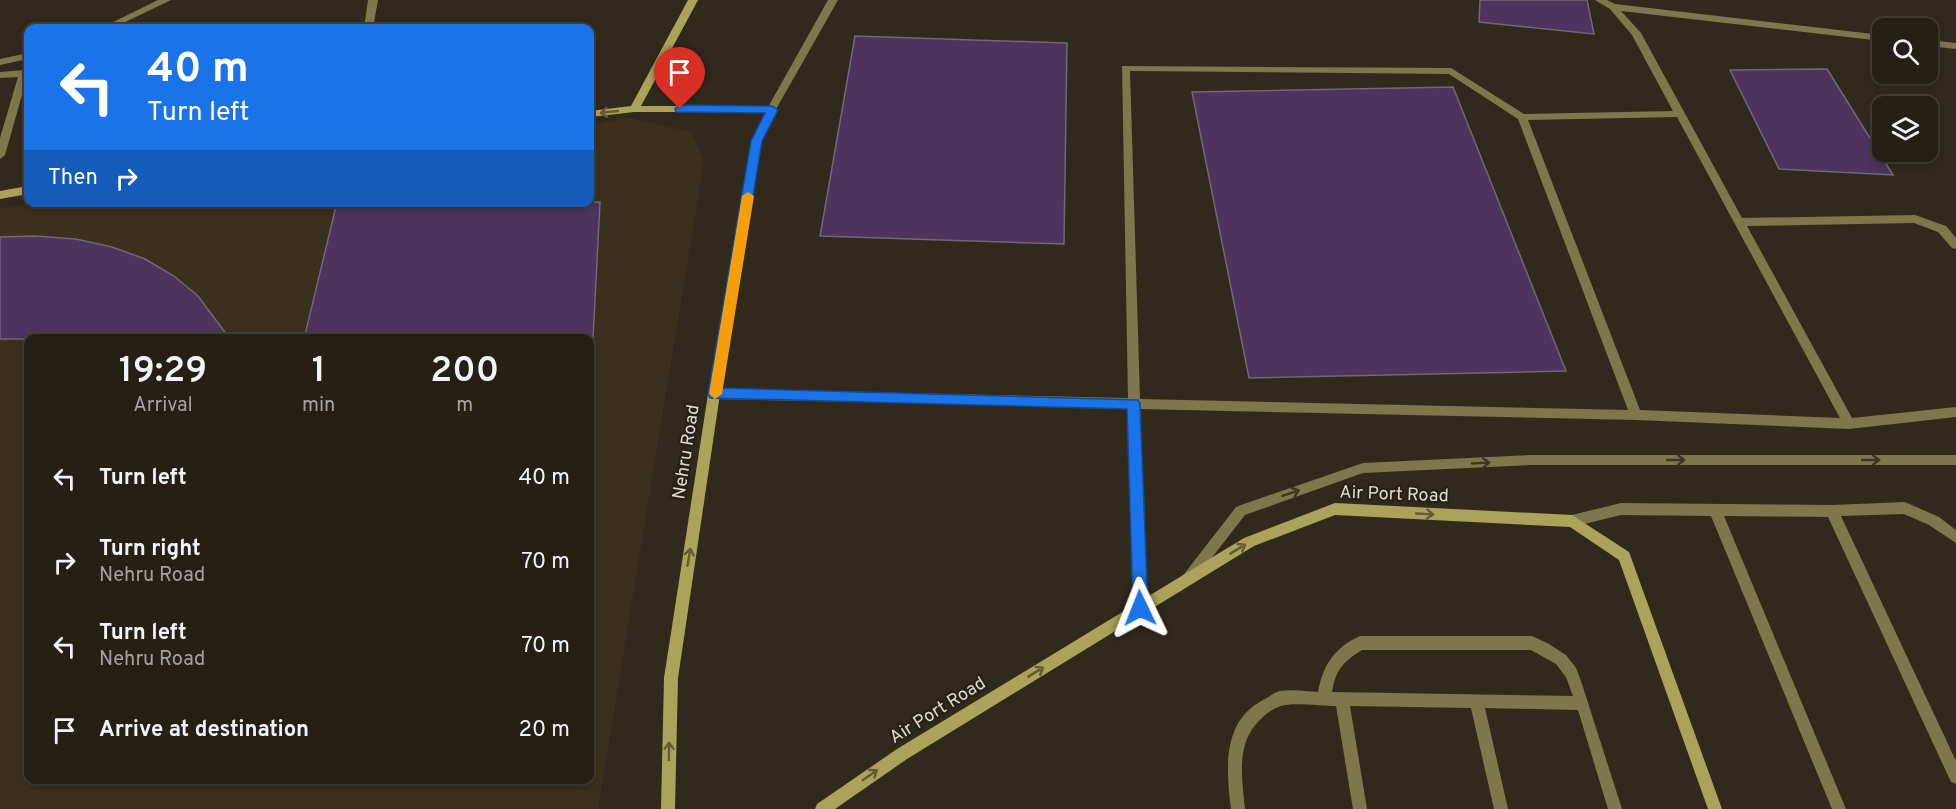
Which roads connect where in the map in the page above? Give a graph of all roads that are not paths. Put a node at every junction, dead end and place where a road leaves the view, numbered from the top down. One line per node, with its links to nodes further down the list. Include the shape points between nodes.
1 (166, 0): 7 (lane)
2 (373, 0): 8 (lane)
3 (693, 0): 15 (street)
4 (833, 0): 16 (lane)
5 (1600, 0): 6 (lane)
6 (1613, 7): 9 (lane); 18 (lane, via 1636,33)
7 (115, 24)
8 (369, 24)
9 (1872, 37)
10 (1938, 44): 11 (lane)
11 (1956, 46)
12 (24, 57): 13 (lane)
13 (0, 62)
14 (0, 75): 20 (lane, via 24,73)
15 (634, 109): 16 (street); 17 (street, one-way to 17)
16 (772, 110): 25 (street, Nehru Road, via 757,141)
17 (594, 114)
18 (1680, 114): 19 (lane); 23 (lane)
19 (1522, 117): 26 (lane, via 1451,71 1125,68); 28 (lane)
20 (0, 155)
21 (24, 191): 22 (street)
22 (0, 195)
23 (1739, 222): 24 (lane, via 1915,219 1942,229); 29 (lane)
24 (1956, 245)
25 (714, 394): 26 (lane); 42 (street, Nehru Road, one-way to 25, via 670,678)
26 (1134, 404): 28 (lane); 36 (lane)
27 (1956, 412): 29 (lane)
28 (1636, 415): 29 (lane)
29 (1848, 424)
30 (1956, 460): 35 (lane, one-way to 30, via 1241,511 1364,468 1531,460)
31 (1715, 510): 32 (lane); 33 (lane, via 1621,509); 49 (lane)
32 (1832, 511): 34 (lane, via 1905,508 1934,521); 41 (lane)
33 (1572, 521): 35 (street, Air Port Road, one-way to 33, via 1249,542 1335,509); 48 (street, via 1624,556)
34 (1956, 537)
35 (1185, 581): 36 (street, Air Port Road)
36 (1140, 608): 43 (street, Air Port Road, one-way to 36, via 902,754)
37 (1324, 700): 38 (lane); 40 (lane, via 1328,669 1341,655 1360,644 1532,643 1568,664); 44 (lane, via 1281,698 1264,705 1246,720 1232,765)
38 (1342, 700): 39 (lane); 45 (lane)
39 (1476, 701): 40 (lane); 46 (lane)
40 (1583, 703): 47 (lane)
41 (1956, 777)
42 (668, 809)
43 (822, 809)
44 (1238, 809)
45 (1360, 809)
46 (1502, 809)
47 (1615, 809)
48 (1715, 809)
49 (1839, 809)

